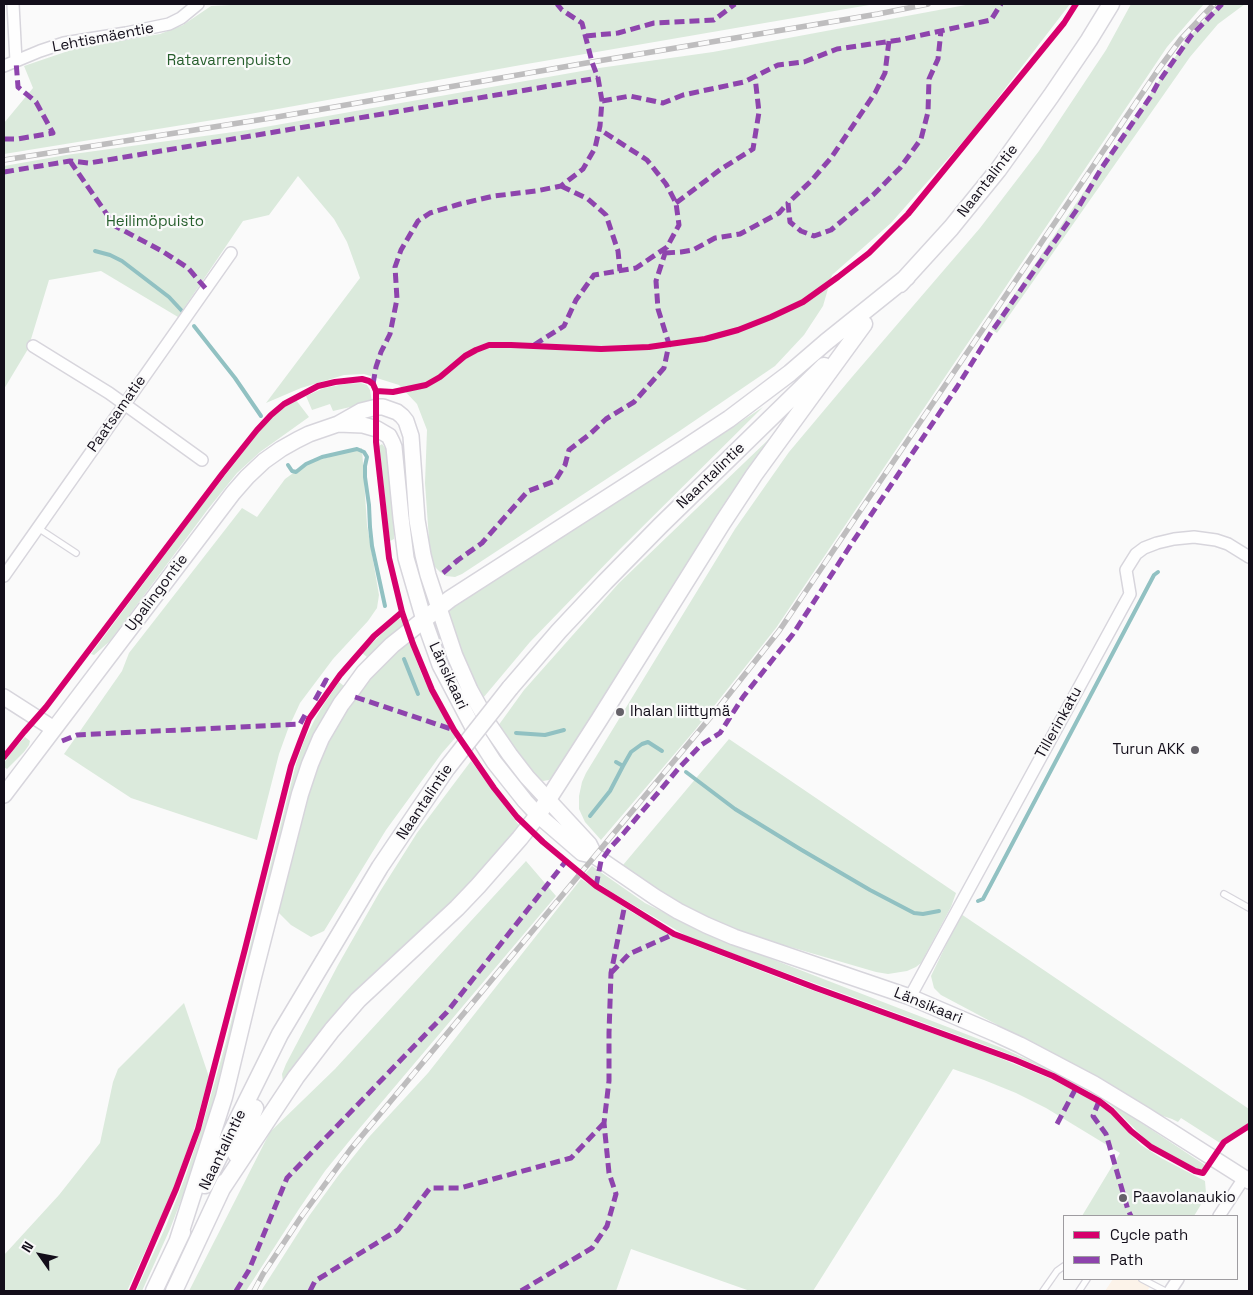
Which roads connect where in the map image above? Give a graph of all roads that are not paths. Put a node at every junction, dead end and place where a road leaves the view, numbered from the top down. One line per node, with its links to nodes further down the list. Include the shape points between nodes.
1 (13, 4): 4 (street)
2 (198, 4): 4 (street, Lehtismäentie, via 169,24 64,43)
3 (1111, 4): 7 (main road, Naantalintie, via 1057,88 1003,163)
4 (16, 61): 5 (street, Lehtismäentie)
5 (4, 66)
6 (231, 253): 10 (street, Paatsamatie)
7 (907, 276): 8 (main road, Naantalintie); 19 (main road, via 790,373 729,418)
8 (864, 324): 24 (main road, via 728,514); 29 (main road, Naantalintie, bridge, via 605,582 510,688 447,768 380,868)
9 (33, 346): 10 (street)
10 (125, 404): 14 (street); 15 (street, Paatsamatie)
11 (338, 424): 12 (street, Upalingontie, via 361,411 383,407 402,416); 13 (street, Upalingontie, via 377,429 388,436); 22 (street, Upalingontie, via 280,449 247,477)
12 (411, 436): 19 (street, Länsikaari, via 417,520 423,555)
13 (394, 447): 20 (street, Länsikaari, via 406,558)
14 (202, 460)
15 (38, 528): 16 (lane); 18 (street, Paatsamatie)
16 (76, 553)
17 (1249, 557): 30 (street, Tillerinkatu, via 1228,544 1194,537 1157,543 1136,554 1126,570 1130,594)
18 (4, 576)
19 (439, 608): 20 (main road); 24 (street, Länsikaari, via 455,656 490,726)
20 (424, 620): 25 (street, Länsikaari, via 440,665 478,737 494,762); 34 (main road, via 364,673 332,718 310,764 224,1097)
21 (4, 697): 22 (street)
22 (54, 729): 23 (street, Upalingontie)
23 (4, 795)
24 (548, 800): 25 (main road); 26 (street, Länsikaari, via 590,844)
25 (538, 815): 26 (street, Länsikaari, via 582,853); 32 (main road, via 457,908 358,1000 332,1030 285,1092)
26 (595, 856): 30 (street, Länsikaari, via 655,898 706,925)
27 (1224, 894): 28 (lane)
28 (1249, 908)
29 (326, 959): 32 (main road, Naantalintie, via 251,1117); 34 (main road, Naantalintie, via 280,1034)
30 (910, 997): 31 (street, Länsikaari, via 1050,1060)
31 (1248, 1176): 33 (street)
32 (221, 1190): 40 (main road, Naantalintie)
33 (1220, 1215)
34 (178, 1240): 39 (main road, Naantalintie)
35 (1063, 1267): 41 (lane, via 1056,1271)
36 (1086, 1280): 42 (lane)
37 (1144, 1280): 43 (lane)
38 (1177, 1280): 44 (street)
39 (154, 1291)
40 (174, 1291)
41 (1043, 1291)
42 (1079, 1291)
43 (1164, 1291)
44 (1170, 1291)

